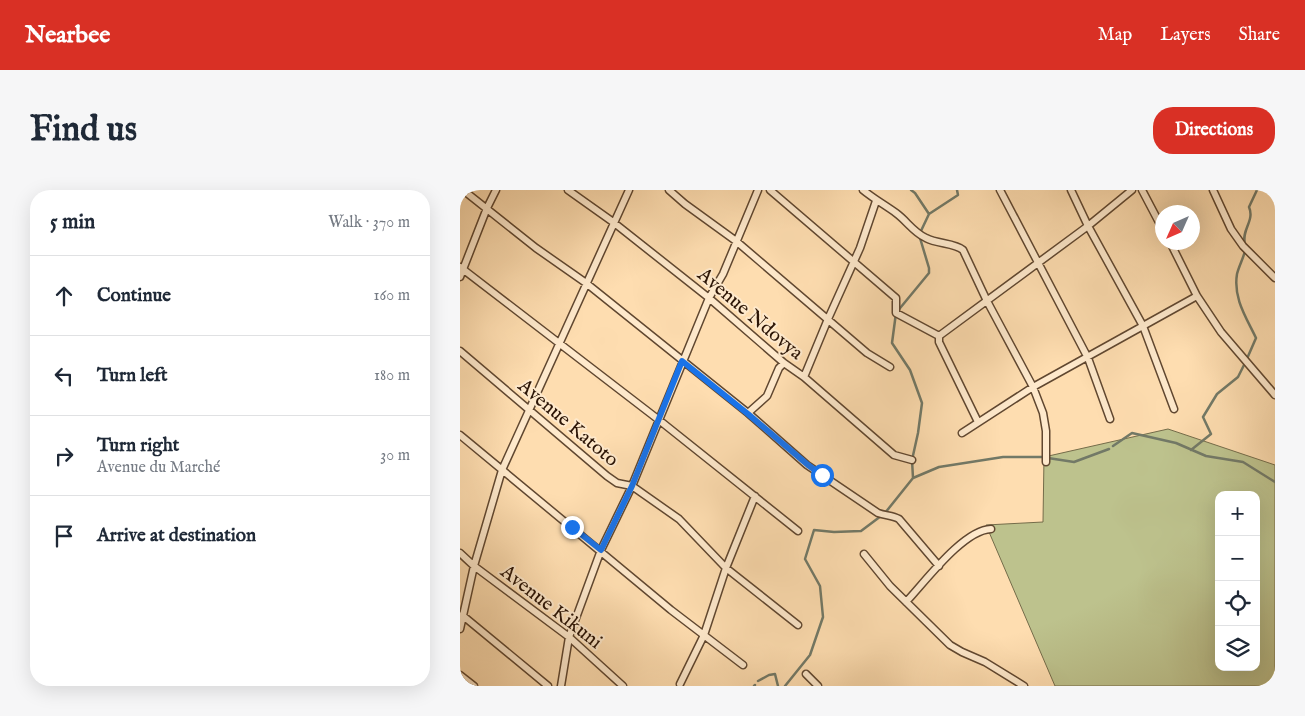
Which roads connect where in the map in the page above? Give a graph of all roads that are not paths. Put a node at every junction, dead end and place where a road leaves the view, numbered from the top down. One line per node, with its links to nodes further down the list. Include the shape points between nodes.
1 (463, 190): 15 (street)
2 (496, 190): 15 (street)
3 (568, 190): 17 (street, Avenue Ndovya)
4 (629, 190): 17 (street)
5 (669, 190): 19 (street)
6 (758, 190): 19 (street)
7 (770, 190): 21 (street)
8 (863, 190): 14 (street)
9 (1000, 190): 22 (street)
10 (1071, 190): 18 (street)
11 (1132, 190): 18 (street)
12 (1142, 190): 16 (street)
13 (1213, 190): 25 (street, via 1231,229)
14 (876, 201): 21 (street); 29 (street, via 896,213 916,233 963,250)
15 (487, 208): 23 (street); 26 (street)
16 (1155, 215)
17 (614, 222): 26 (street); 28 (street, Avenue Ndovya)
18 (1088, 226): 22 (street); 31 (street)
19 (736, 241): 28 (street, via 724,274); 30 (street)
20 (1174, 250): 27 (street)
21 (854, 262): 30 (street); 32 (street, via 896,298 896,313)
22 (1038, 262): 29 (street); 35 (street)
23 (462, 269): 24 (street); 33 (street)
24 (460, 277)
25 (1275, 278)
26 (586, 283): 33 (street); 36 (street)
27 (1197, 296): 31 (street); 41 (street, via 1222,332)
28 (709, 298): 36 (street); 37 (street, Avenue Ndovya)
29 (987, 301): 32 (street); 40 (street)
30 (828, 319): 38 (street, via 867,353); 39 (street)
31 (1143, 326): 35 (street); 42 (street)
32 (939, 336): 47 (street)
33 (559, 342): 43 (street); 46 (street)
34 (460, 351): 43 (street, Avenue Katoto)
35 (1088, 358): 40 (street); 45 (street)
36 (682, 361): 44 (street); 46 (street)
37 (784, 363): 39 (street, Avenue Ndovya); 44 (street, via 767,396)
38 (890, 367)
39 (804, 377): 50 (street, Avenue Ndovya, via 894,455)
40 (1033, 387): 47 (street); 51 (street, via 1043,413)
41 (1275, 395)
42 (1174, 409)
43 (529, 410): 52 (street); 53 (street, Avenue Katoto, via 612,480 623,486)
44 (748, 414): 61 (street, via 808,465 878,512 899,519)
45 (1110, 419)
46 (660, 420): 53 (street); 54 (street)
47 (978, 422): 48 (street)
48 (962, 433)
49 (460, 435): 52 (street)
50 (912, 460)
51 (1046, 462)
52 (502, 470): 57 (street); 60 (street)
53 (632, 486): 57 (street); 62 (street, Avenue Katoto, via 678,519)
54 (755, 496): 56 (street); 62 (street)
55 (991, 529): 61 (street, via 972,536)
56 (798, 531)
57 (601, 550): 67 (street); 68 (street)
58 (460, 553): 60 (street, Avenue Kikuni)
59 (864, 554): 63 (street)
60 (474, 566): 64 (street); 68 (street, Avenue Kikuni)
61 (939, 566): 63 (street)
62 (726, 568): 65 (street, Avenue Katoto); 67 (street)
63 (906, 602): 78 (street, via 950,645)
64 (462, 615): 66 (street); 74 (street)
65 (798, 625)
66 (460, 629)
67 (704, 635): 69 (street); 72 (street)
68 (570, 637): 75 (street); 76 (street, Avenue Kikuni)
69 (743, 666)
70 (806, 674): 77 (street)
71 (460, 675): 73 (street)
72 (680, 684)
73 (474, 686)
74 (548, 686)
75 (560, 686)
76 (623, 686)
77 (818, 686)
78 (1024, 686)

